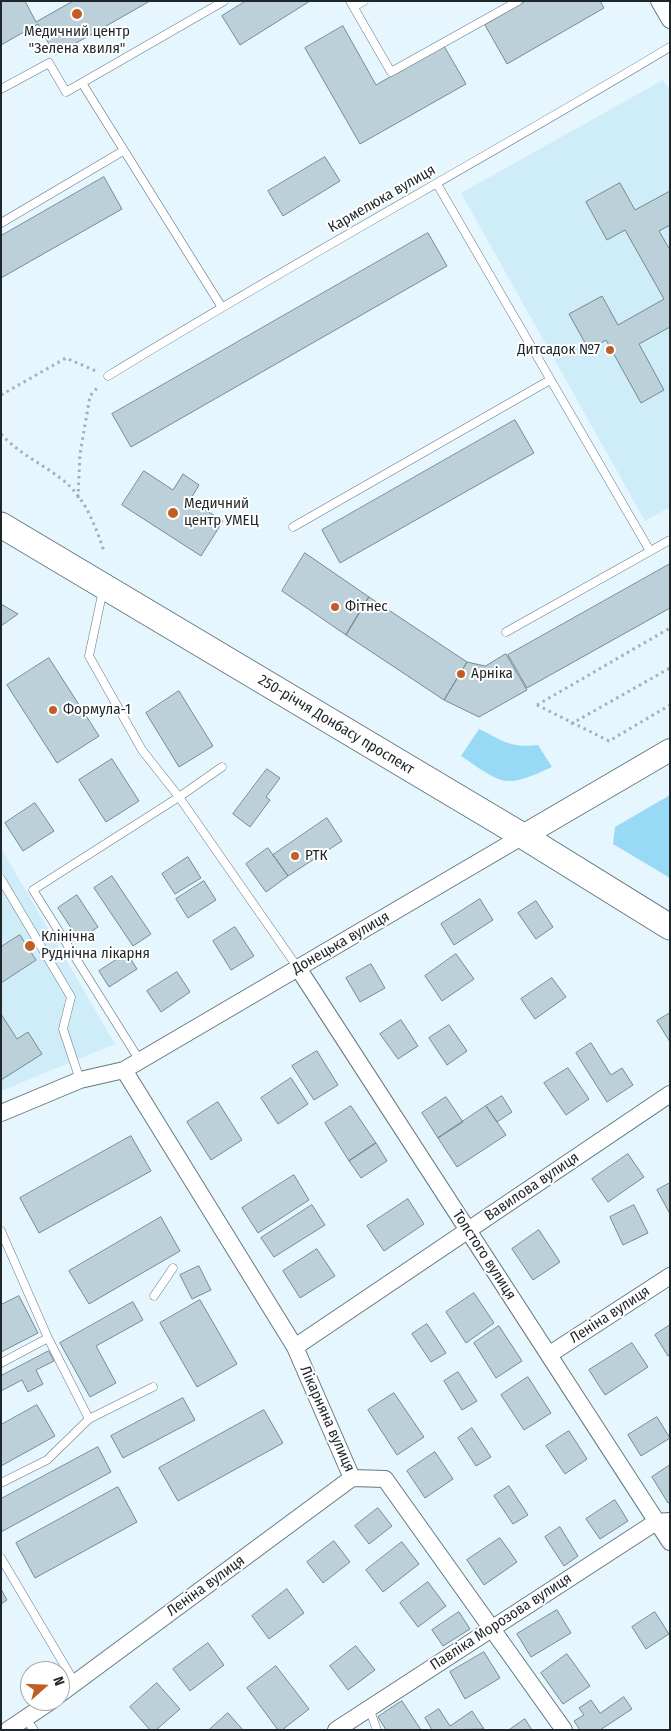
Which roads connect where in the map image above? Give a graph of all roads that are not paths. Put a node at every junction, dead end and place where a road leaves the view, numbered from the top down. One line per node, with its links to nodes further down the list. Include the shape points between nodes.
1 (224, 1): 8 (lane)
2 (364, 1): 5 (lane)
3 (518, 1): 5 (lane, via 391,72)
4 (659, 1): 6 (street)
5 (352, 4)
6 (670, 20)
7 (670, 47): 11 (lane, Кармелюка вулиця)
8 (82, 83): 9 (lane, via 66,92 49,63); 10 (lane)
9 (1, 89)
10 (123, 151): 12 (lane); 13 (lane)
11 (437, 184): 13 (lane, Кармелюка вулиця); 15 (lane)
12 (1, 223)
13 (221, 306): 14 (lane, Кармелюка вулиця)
14 (108, 376)
15 (550, 380): 17 (lane); 19 (lane)
16 (1, 525): 20 (main road, 250-річчя Донбасу проспект)
17 (293, 527)
18 (670, 540): 19 (lane)
19 (650, 551): 21 (lane)
20 (104, 586): 24 (lane, via 89,656 142,750); 25 (main road, 250-річчя Донбасу проспект)
21 (506, 632)
22 (670, 750): 25 (main road, Донецька вулиця)
23 (222, 767): 24 (lane)
24 (179, 797): 28 (lane); 29 (lane, via 32,890)
25 (523, 836): 27 (main road, 250-річчя Донбасу проспект); 28 (street, Донецька вулиця)
26 (1, 879): 31 (lane, via 71,997 63,1029)
27 (670, 927)
28 (298, 968): 29 (street, Донецька вулиця); 34 (street, Толстого вулиця)
29 (140, 1061): 30 (street, Донецька вулиця)
30 (124, 1070): 31 (street, Донецька вулиця); 40 (street, Лікарняна вулиця)
31 (80, 1080): 33 (street, Донецька вулиця)
32 (670, 1094): 34 (street, Вавилова вулиця)
33 (1, 1113)
34 (468, 1230): 40 (street, Вавилова вулиця); 41 (street, Толстого вулиця)
35 (1, 1232): 39 (lane)
36 (173, 1268): 38 (lane)
37 (670, 1276): 41 (street, Леніна вулиця)
38 (154, 1296)
39 (48, 1338): 42 (lane); 44 (lane)
40 (295, 1347): 45 (street, Лікарняна вулиця)
41 (550, 1354): 47 (street, Толстого вулиця)
42 (1, 1363)
43 (153, 1387): 44 (lane)
44 (89, 1419): 46 (lane, via 47,1460)
45 (352, 1478): 50 (street, Лікарняна вулиця, via 385,1479); 51 (street, Леніна вулиця)
46 (1, 1482)
47 (663, 1522): 48 (street, Толстого вулиця); 50 (street, Павліка Морозова вулиця)
48 (670, 1542)
49 (1, 1558): 51 (lane)
50 (491, 1628): 53 (street, Павліка Морозова вулиця); 59 (street, Лікарняна вулиця)
51 (75, 1683): 52 (street, Леніна вулиця)
52 (70, 1687)
53 (369, 1708): 57 (street, Павліка Морозова вулиця); 58 (lane)
54 (42, 1711): 55 (street)
55 (30, 1724): 56 (street)
56 (8, 1730)
57 (336, 1730)
58 (376, 1730)
59 (564, 1730)

